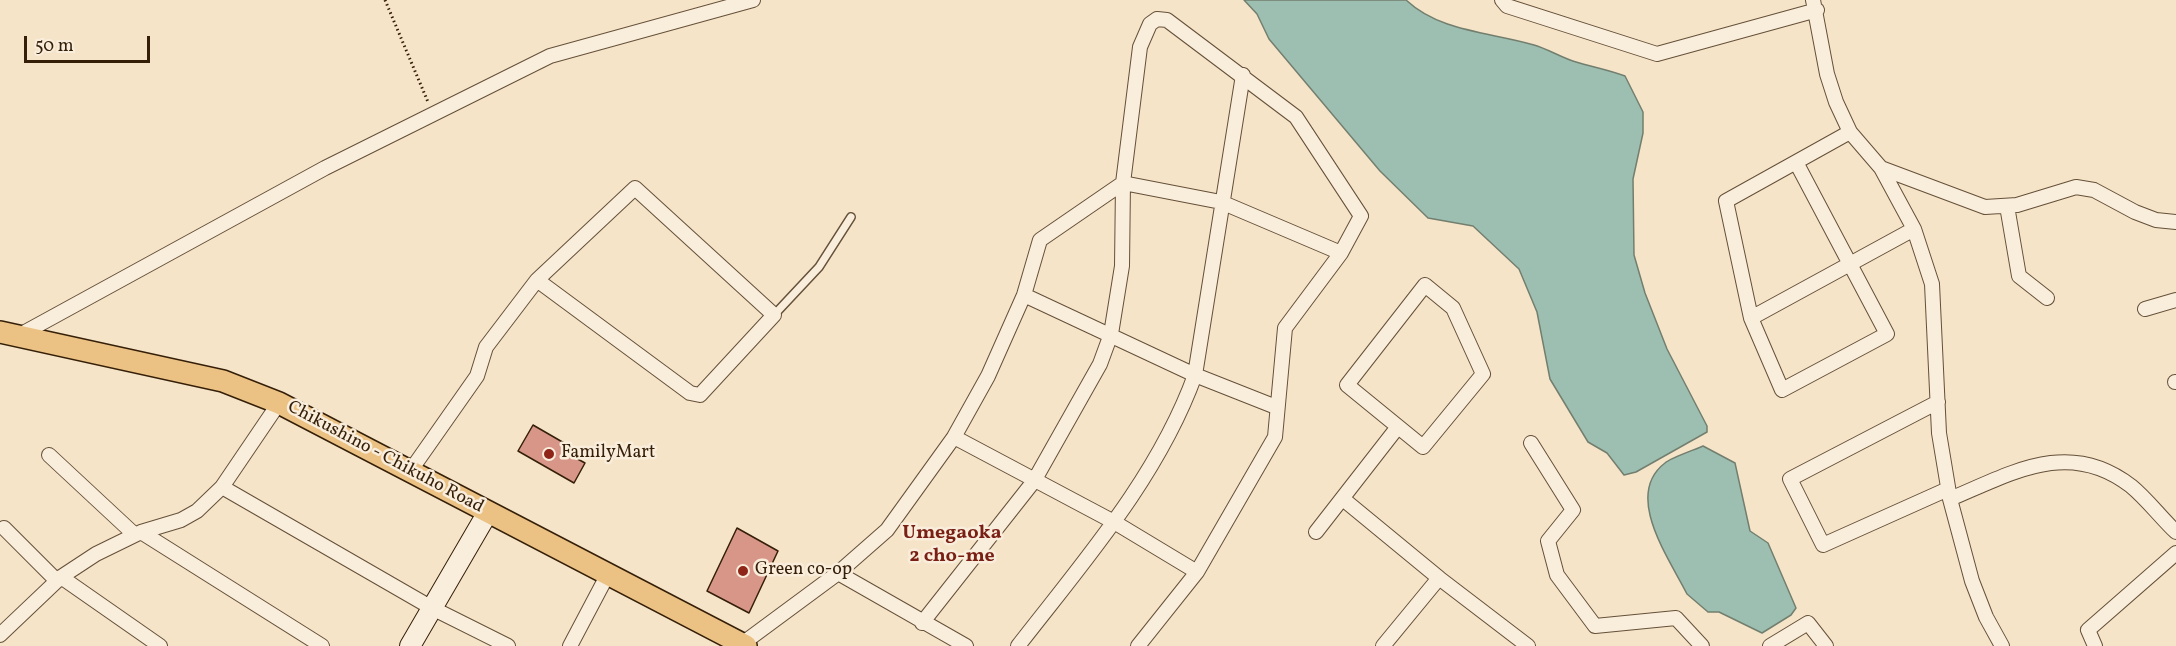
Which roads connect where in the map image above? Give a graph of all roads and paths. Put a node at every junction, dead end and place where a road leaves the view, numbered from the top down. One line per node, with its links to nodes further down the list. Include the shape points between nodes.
1 (386, 0): 6 (path)
2 (753, 0): 6 (street, via 550,56)
3 (1510, 2): 4 (street, via 1657,54)
4 (1815, 5): 7 (street, via 1827,74)
5 (1243, 75): 10 (street, via 1167,20 1157,19 1150,24 1140,47); 11 (street); 16 (street, via 1296,117 1361,216)
6 (434, 115): 25 (street)
7 (1850, 132): 8 (street); 9 (street)
8 (1797, 164): 17 (street); 24 (street, via 1726,201)
9 (1881, 168): 12 (street, via 1984,207); 15 (street)
10 (1123, 183): 11 (street); 19 (street, via 1040,240); 26 (street, via 1122,266)
11 (1221, 202): 16 (street); 27 (street)
12 (2007, 206): 14 (street, via 2076,187 2094,190 2156,220); 20 (street, via 2019,276)
13 (851, 217): 23 (lane, via 819,267)
14 (2176, 222)
15 (1914, 229): 17 (street); 28 (street, via 1932,284)
16 (1341, 253): 30 (street, via 1285,328)
17 (1850, 262): 24 (street); 24 (street, via 1887,333 1782,390)
18 (537, 280): 23 (street, via 690,393 700,395); 23 (street, via 635,188); 35 (street, via 486,347 477,376)
19 (1024, 295): 26 (street); 32 (street, via 988,376)
20 (2047, 298)
21 (2176, 300): 22 (street)
22 (2145, 309)
23 (774, 315)
24 (1751, 318)
25 (9, 334): 29 (main road, Chikushino - Chikuho Road, via 223,381)
26 (1111, 334): 27 (street); 36 (street, via 1100,364)
27 (1195, 375): 30 (street); 41 (street, via 1169,436)
28 (1938, 402): 38 (street); 38 (street, via 1790,479 1822,545)
29 (279, 403): 35 (main road, Chikushino - Chikuho Road); 37 (street)
30 (1276, 407): 47 (street, via 1275,437)
31 (1397, 428): 31 (street, via 1423,447 1483,374 1453,308 1425,285 1347,385); 39 (street)
32 (954, 437): 36 (street); 48 (street, via 887,530)
33 (1531, 443): 66 (street, via 1573,510 1548,541 1557,575 1595,626 1676,618)
34 (49, 455): 45 (street)
35 (411, 470): 40 (main road, Chikushino - Chikuho Road)
36 (1034, 481): 41 (street); 53 (street)
37 (222, 487): 45 (street, via 189,516); 52 (street)
38 (1949, 494): 44 (street, via 2032,465 2070,460 2097,466 2130,486); 69 (street, via 1972,581)
39 (1343, 499): 43 (street); 50 (street)
40 (488, 512): 49 (main road, Chikushino - Chikuho Road); 52 (street)
41 (1114, 522): 47 (street); 63 (street)
42 (4, 528): 51 (street)
43 (1316, 532)
44 (2176, 532)
45 (138, 533): 51 (street); 58 (street)
46 (2176, 553): 70 (street, via 2088,630)
47 (1197, 572): 64 (street)
48 (838, 573): 53 (street); 56 (street)
49 (608, 574): 56 (main road, Chikushino - Chikuho Road); 61 (street)
50 (1440, 578): 55 (street); 65 (street)
51 (59, 579): 54 (street); 57 (street)
52 (432, 608): 59 (street); 60 (street)
53 (922, 622): 62 (street)
54 (0, 635)
55 (1522, 644)
56 (744, 645)
57 (160, 646)
58 (322, 646)
59 (410, 646)
60 (508, 646)
61 (570, 646)
62 (966, 646)
63 (1018, 646)
64 (1138, 646)
65 (1383, 646)
66 (1702, 646)
67 (1770, 646): 68 (street, via 1808,623)
68 (1826, 646)
69 (2002, 646)
70 (2095, 646)

